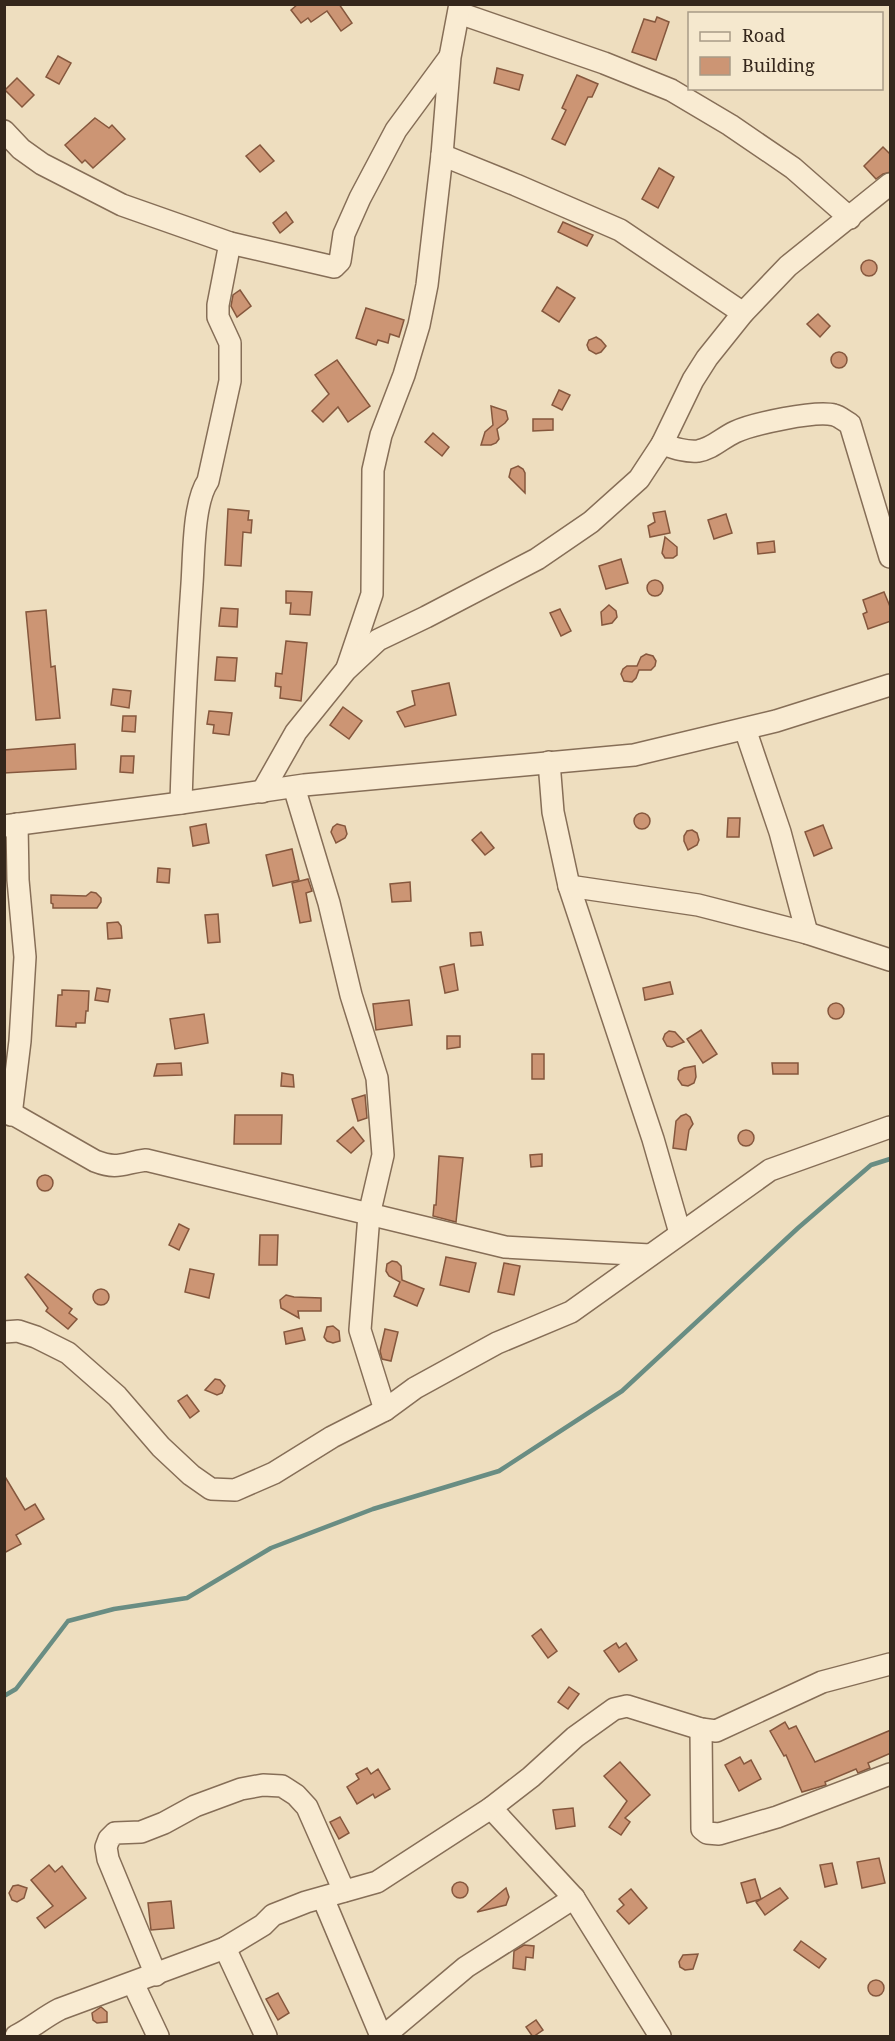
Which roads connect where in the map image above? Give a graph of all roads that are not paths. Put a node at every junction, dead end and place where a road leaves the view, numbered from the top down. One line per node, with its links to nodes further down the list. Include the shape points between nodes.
1 (460, 9): 2 (street); 6 (street, via 671,90 793,168)
2 (450, 57): 4 (street); 7 (street, via 396,130 344,234 337,266)
3 (4, 131): 7 (street, via 21,149 122,205)
4 (442, 155): 8 (street, via 620,230); 11 (street, via 419,325 373,470 372,594)
5 (891, 184): 6 (street)
6 (850, 218): 8 (street, via 788,266)
7 (230, 243): 17 (street, via 218,305 218,317 230,343 230,381 208,481 200,496)
8 (743, 313): 9 (street, via 693,380)
9 (662, 444): 10 (street, via 700,451 757,424 834,415 850,424); 11 (street, via 639,479 591,522 537,559 378,640)
10 (891, 557)
11 (346, 670): 16 (street, via 296,732)
12 (891, 685): 13 (street)
13 (745, 729): 14 (street, via 634,755); 20 (street, via 780,832)
14 (549, 762): 15 (street); 19 (street, via 553,812)
15 (294, 787): 16 (street); 24 (street, via 377,1078 383,1155)
16 (262, 792): 17 (street)
17 (181, 804): 18 (street)
18 (11, 825): 22 (street, via 25,957 20,1041)
19 (569, 886): 20 (street, via 698,905); 25 (street)
20 (807, 933): 21 (street)
21 (891, 960)
22 (8, 1112): 24 (street, via 106,1165 118,1167 146,1160)
23 (891, 1127): 25 (street, via 770,1170)
24 (369, 1215): 26 (street, via 505,1247); 28 (street, via 360,1330)
25 (680, 1233): 26 (street)
26 (650, 1255): 28 (street, via 571,1312 498,1343 415,1388)
27 (4, 1332): 28 (street, via 18,1331 68,1353 117,1396 161,1447 211,1489 234,1490 274,1473)
28 (385, 1410)
29 (891, 1664): 30 (street, via 822,1682 716,1731)
30 (701, 1729): 31 (street, via 702,1829 707,1833 718,1834 777,1817); 32 (street, via 620,1706 575,1737)
31 (891, 1774)
32 (491, 1808): 33 (street, via 377,1882); 35 (street)
33 (344, 1891): 34 (street); 37 (street, via 307,1807 282,1786 241,1789 141,1832 115,1833 106,1847 108,1858)
34 (323, 1898): 36 (street, via 273,1915); 42 (street)
35 (574, 1898): 42 (street, via 466,1966); 43 (street)
36 (225, 1948): 37 (street); 41 (street)
37 (156, 1975): 38 (street)
38 (133, 1983): 39 (street, via 60,2009); 40 (street)
39 (16, 2037)
40 (158, 2037)
41 (266, 2037)
42 (382, 2037)
43 (660, 2037)

